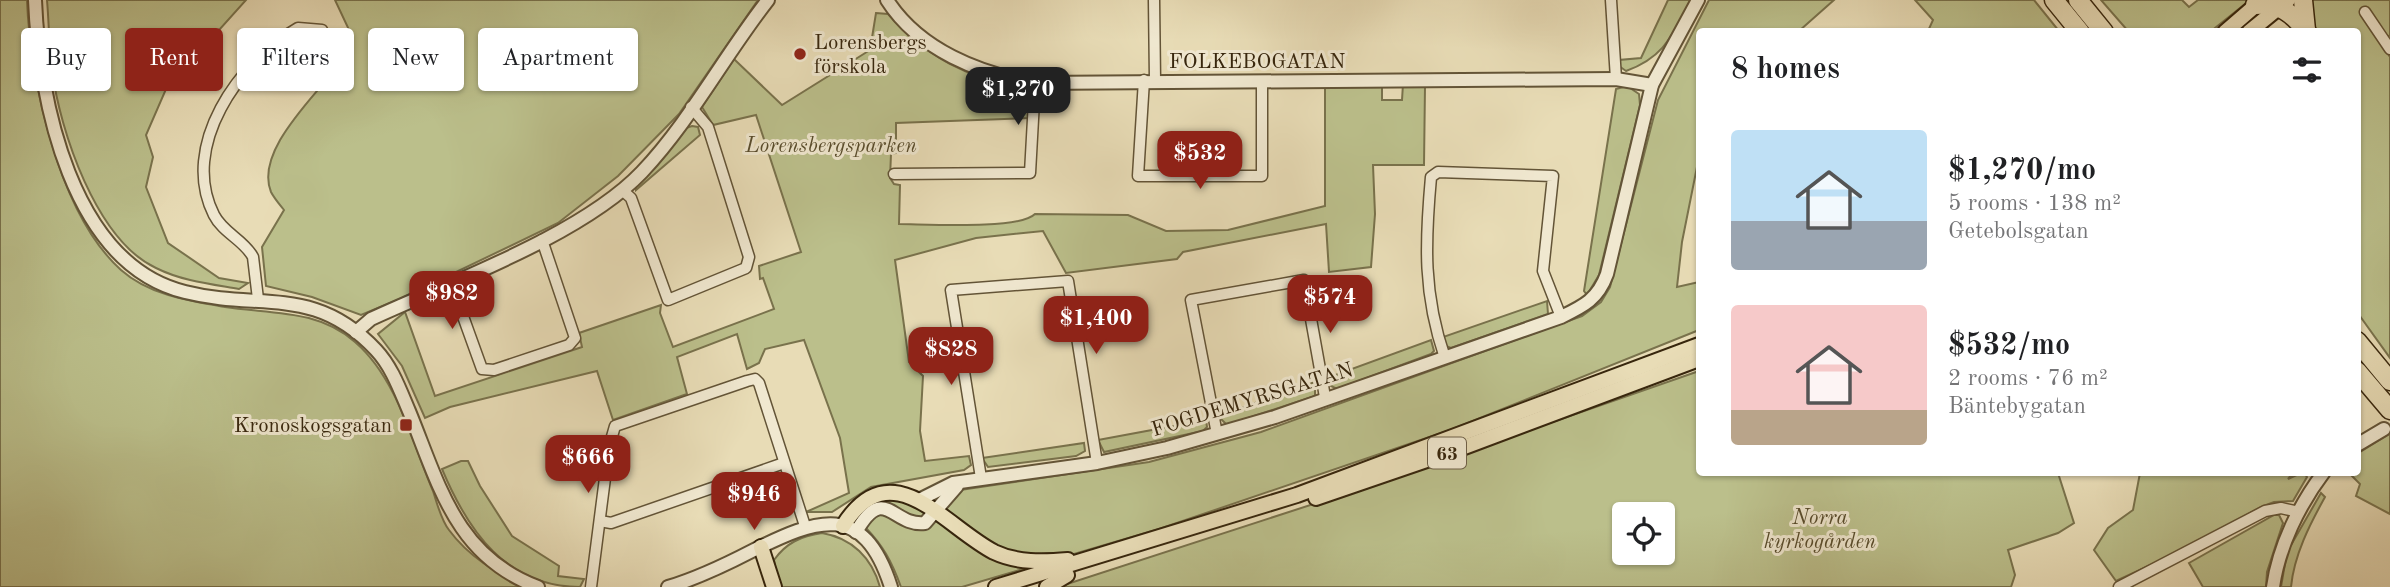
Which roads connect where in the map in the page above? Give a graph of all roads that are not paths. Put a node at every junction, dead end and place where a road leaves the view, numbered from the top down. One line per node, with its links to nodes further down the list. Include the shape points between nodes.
1 (35, 0): 30 (street, via 40,68 60,146 79,195 110,245 144,275 183,292)
2 (768, 0): 25 (street)
3 (887, 0): 22 (street, FOLKEBOGATAN, via 913,30 954,58 976,69)
4 (1154, 0): 20 (street)
5 (1611, 0): 19 (street)
6 (1698, 0): 24 (street, FOGDEMYRSGATAN)
7 (2054, 0): 12 (highway)
8 (2078, 0): 13 (highway)
9 (2303, 0): 17 (highway)
10 (2273, 2): 14 (main road); 15 (main road); 16 (highway, via 2290,13)
11 (2365, 12): 18 (street)
12 (2077, 28)
13 (2101, 28)
14 (2231, 28)
15 (2252, 28)
16 (2299, 28)
17 (2301, 28)
18 (2390, 48)
19 (1616, 79): 21 (street, FOLKEBOGATAN); 24 (street, FOLKEBOGATAN)
20 (1150, 80): 21 (street, FOLKEBOGATAN); 21 (street, via 1138,176 1262,176); 22 (street, FOLKEBOGATAN)
21 (1262, 81)
22 (1035, 83): 26 (street, via 1030,173)
23 (237, 85): 30 (street, via 204,149 202,166 208,201 222,228 253,257)
24 (1653, 85): 31 (street, FOGDEMYRSGATAN, via 1600,294)
25 (691, 107): 27 (street, via 677,131); 27 (street, via 708,127 749,257 746,268 668,300 631,198)
26 (894, 174)
27 (622, 190): 28 (street)
28 (542, 240): 29 (street); 29 (street, via 575,340 494,370 482,369)
29 (451, 282): 32 (street, via 371,319)
30 (258, 299): 32 (street, via 317,309)
31 (1561, 317): 35 (street, FOGDEMYRSGATAN); 35 (street, via 1543,271 1553,176 1433,174 1425,267)
32 (356, 332): 58 (street, via 378,352 396,380 455,520 498,567)
33 (1696, 346): 56 (main road, 63, via 1297,495)
34 (2361, 346): 38 (highway)
35 (1445, 358): 39 (street, FOGDEMYRSGATAN)
36 (1696, 360): 57 (main road, 63, via 1406,467)
37 (2361, 376): 40 (highway)
38 (2390, 381)
39 (1325, 397): 42 (street, FOGDEMYRSGATAN); 42 (street, via 1304,280 1191,300)
40 (2390, 410)
41 (2384, 429): 43 (street)
42 (1217, 433): 45 (street, FOGDEMYRSGATAN)
43 (2361, 442)
44 (784, 463): 52 (street, via 611,523); 52 (street, via 755,379 615,426); 53 (street)
45 (1097, 463): 47 (street, FOGDEMYRSGATAN); 47 (street, via 1068,281 951,290)
46 (2322, 476): 51 (street)
47 (981, 478): 48 (street, FOGDEMYRSGATAN)
48 (967, 480): 49 (street, FOGDEMYRSGATAN); 50 (street, via 948,494)
49 (919, 499): 50 (main road); 54 (main road, via 901,493 876,495 858,505)
50 (936, 511): 54 (street, via 921,523 909,521 893,509 880,508); 56 (main road, via 1005,556 1035,561)
51 (2299, 512): 66 (street, via 2265,511); 67 (street, via 2281,552)
52 (600, 521): 59 (street)
53 (805, 526): 54 (street); 55 (street)
54 (849, 529): 62 (street, via 876,551)
55 (761, 547): 60 (street); 61 (main road)
56 (1098, 557): 63 (main road, 63)
57 (1067, 575): 64 (main road, 63); 65 (main road)
58 (538, 587)
59 (591, 587)
60 (668, 587)
61 (774, 587)
62 (891, 587)
63 (996, 587)
64 (1023, 587)
65 (1046, 587)
66 (2119, 587)
67 (2273, 587)

